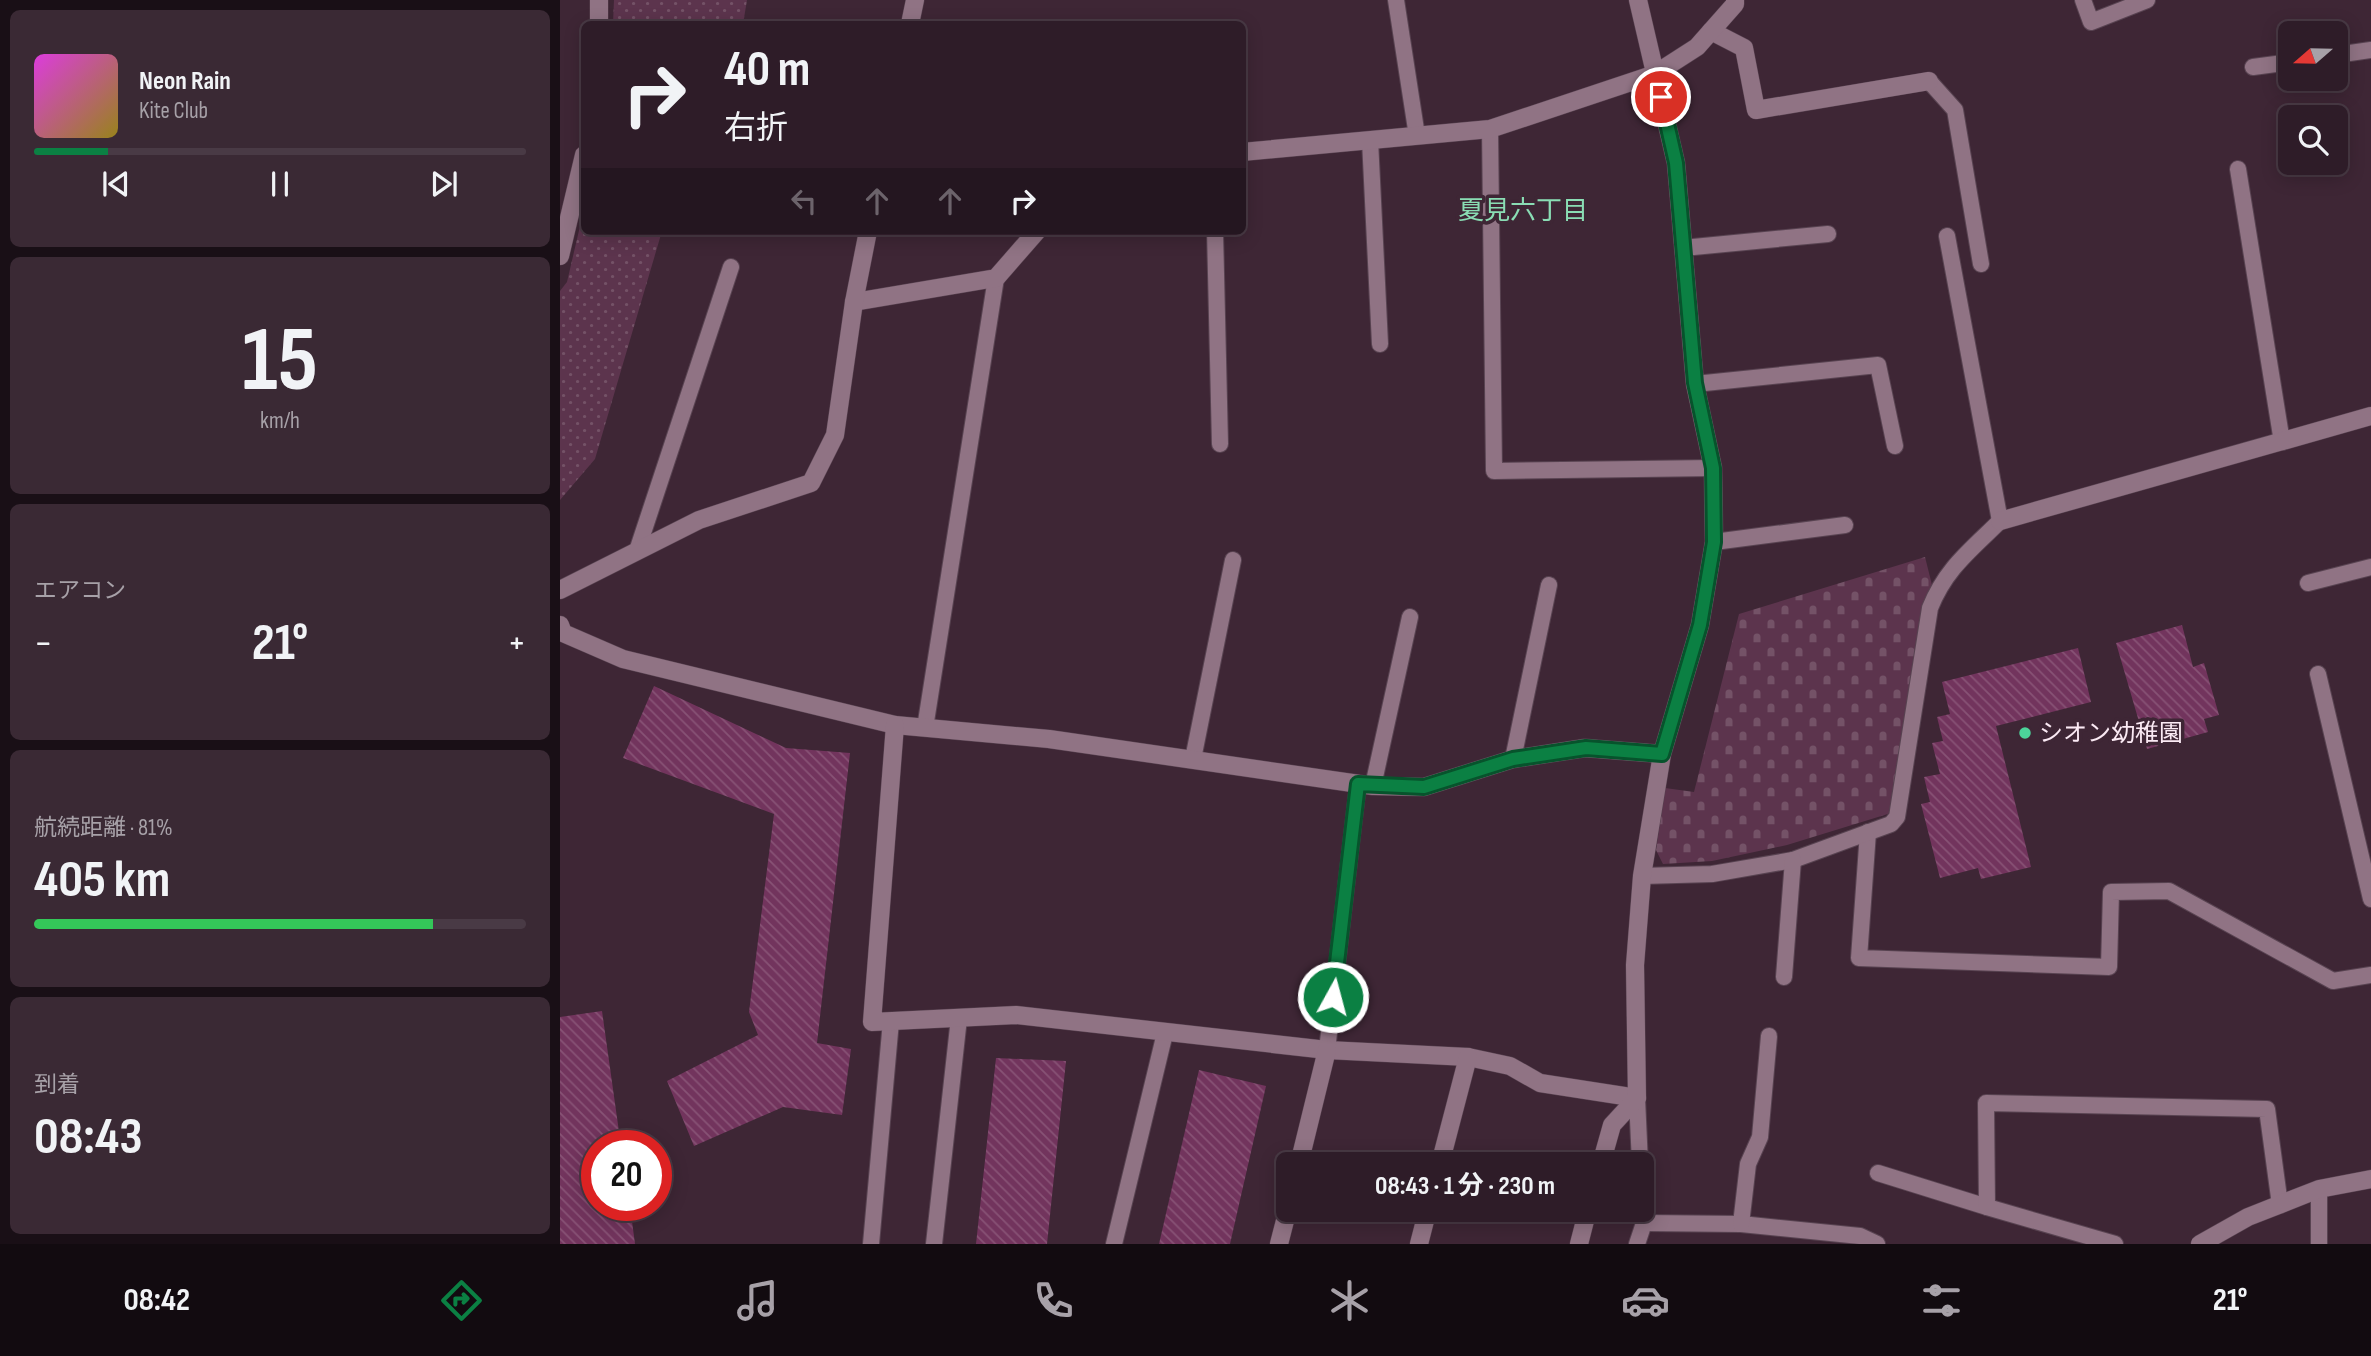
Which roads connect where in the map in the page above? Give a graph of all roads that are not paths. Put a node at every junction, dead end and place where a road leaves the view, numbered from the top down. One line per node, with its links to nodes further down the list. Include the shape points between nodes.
1 (598, 0): 8 (street)
2 (915, 0): 9 (street)
3 (1396, 0): 18 (lane)
4 (1638, 0): 15 (street)
5 (1735, 0): 10 (street)
6 (2083, 0): 7 (lane, via 2091,22)
7 (2147, 0)
8 (599, 21)
9 (911, 21)
10 (1711, 31): 15 (street, via 1697,47); 16 (street, via 1744,48 1756,110)
11 (2371, 50): 12 (lane)
12 (2348, 53)
13 (2278, 64): 14 (lane)
14 (2253, 67)
15 (1656, 75): 17 (street); 28 (street, via 1676,163)
16 (1929, 81): 30 (lane, via 1955,110)
17 (1490, 129): 18 (street); 40 (lane, via 1494,471)
18 (1417, 136): 19 (street)
19 (1370, 140): 20 (street); 34 (lane)
20 (1246, 152)
21 (581, 168): 29 (street)
22 (2238, 169): 37 (lane)
23 (1828, 234): 28 (lane)
24 (867, 235): 33 (street)
25 (1034, 235): 32 (street)
26 (1215, 235): 38 (lane)
27 (1947, 236): 41 (lane)
28 (1683, 248): 35 (street)
29 (560, 256)
30 (1981, 264)
31 (731, 267): 44 (lane)
32 (996, 278): 33 (street); 54 (lane)
33 (854, 302): 44 (street, via 835,435 811,483 699,520)
34 (1380, 344)
35 (1695, 383): 39 (lane, via 1878,365); 40 (street)
36 (2371, 416): 37 (street)
37 (2282, 442): 41 (street)
38 (1220, 444)
39 (1895, 446)
40 (1713, 468): 43 (street)
41 (2000, 521): 59 (lane, via 1939,585 1930,608 1897,817)
42 (1845, 526): 43 (lane)
43 (1714, 542): 55 (street, via 1700,625)
44 (637, 551): 49 (street)
45 (1233, 561): 57 (lane)
46 (2371, 567): 47 (lane)
47 (2308, 583)
48 (1549, 585): 56 (lane)
49 (560, 590)
50 (1410, 617): 58 (lane)
51 (560, 625): 53 (street, via 563,633 623,659)
52 (2318, 674): 62 (lane)
53 (895, 725): 54 (street); 66 (street, via 872,1022)
54 (925, 728): 57 (street, via 1049,738)
55 (1662, 754): 56 (street, via 1586,748); 61 (street)
56 (1513, 759): 58 (street, via 1424,787)
57 (1193, 760): 58 (street)
58 (1365, 785): 69 (lane)
59 (1868, 832): 60 (lane); 63 (lane, via 1859,958 2109,967 2111,892 2169,891 2333,981)
60 (1793, 860): 61 (lane, via 1712,874); 64 (lane)
61 (1642, 876): 71 (street, via 1635,965)
62 (2370, 888)
63 (2371, 975)
64 (1784, 977)
65 (959, 1018): 66 (street); 67 (street, via 1017,1015); 87 (lane)
66 (891, 1021): 86 (lane)
67 (1166, 1033): 69 (street); 88 (lane)
68 (1769, 1036): 85 (lane, via 1760,1137 1748,1164)
69 (1327, 1050): 70 (street); 72 (street)
70 (1468, 1057): 71 (street, via 1510,1066 1540,1083); 73 (street)
71 (1637, 1098): 74 (street, via 1612,1125); 75 (lane)
72 (1302, 1152)
73 (1443, 1152)
74 (1604, 1152)
75 (1639, 1152)
76 (1878, 1173): 80 (lane)
77 (2371, 1179): 78 (street)
78 (2319, 1189): 79 (street); 96 (lane)
79 (2280, 1205): 80 (lane, via 2267,1110 1986,1103); 95 (street)
80 (1987, 1207): 94 (lane)
81 (1285, 1222): 89 (street)
82 (1425, 1222): 90 (street)
83 (1585, 1222): 91 (street)
84 (1644, 1223): 85 (lane); 92 (lane)
85 (1741, 1224): 93 (lane, via 1860,1236)
86 (871, 1244)
87 (934, 1244)
88 (1114, 1244)
89 (1279, 1244)
90 (1419, 1244)
91 (1579, 1244)
92 (1637, 1244)
93 (1877, 1244)
94 (2115, 1244)
95 (2200, 1244)
96 (2319, 1244)

